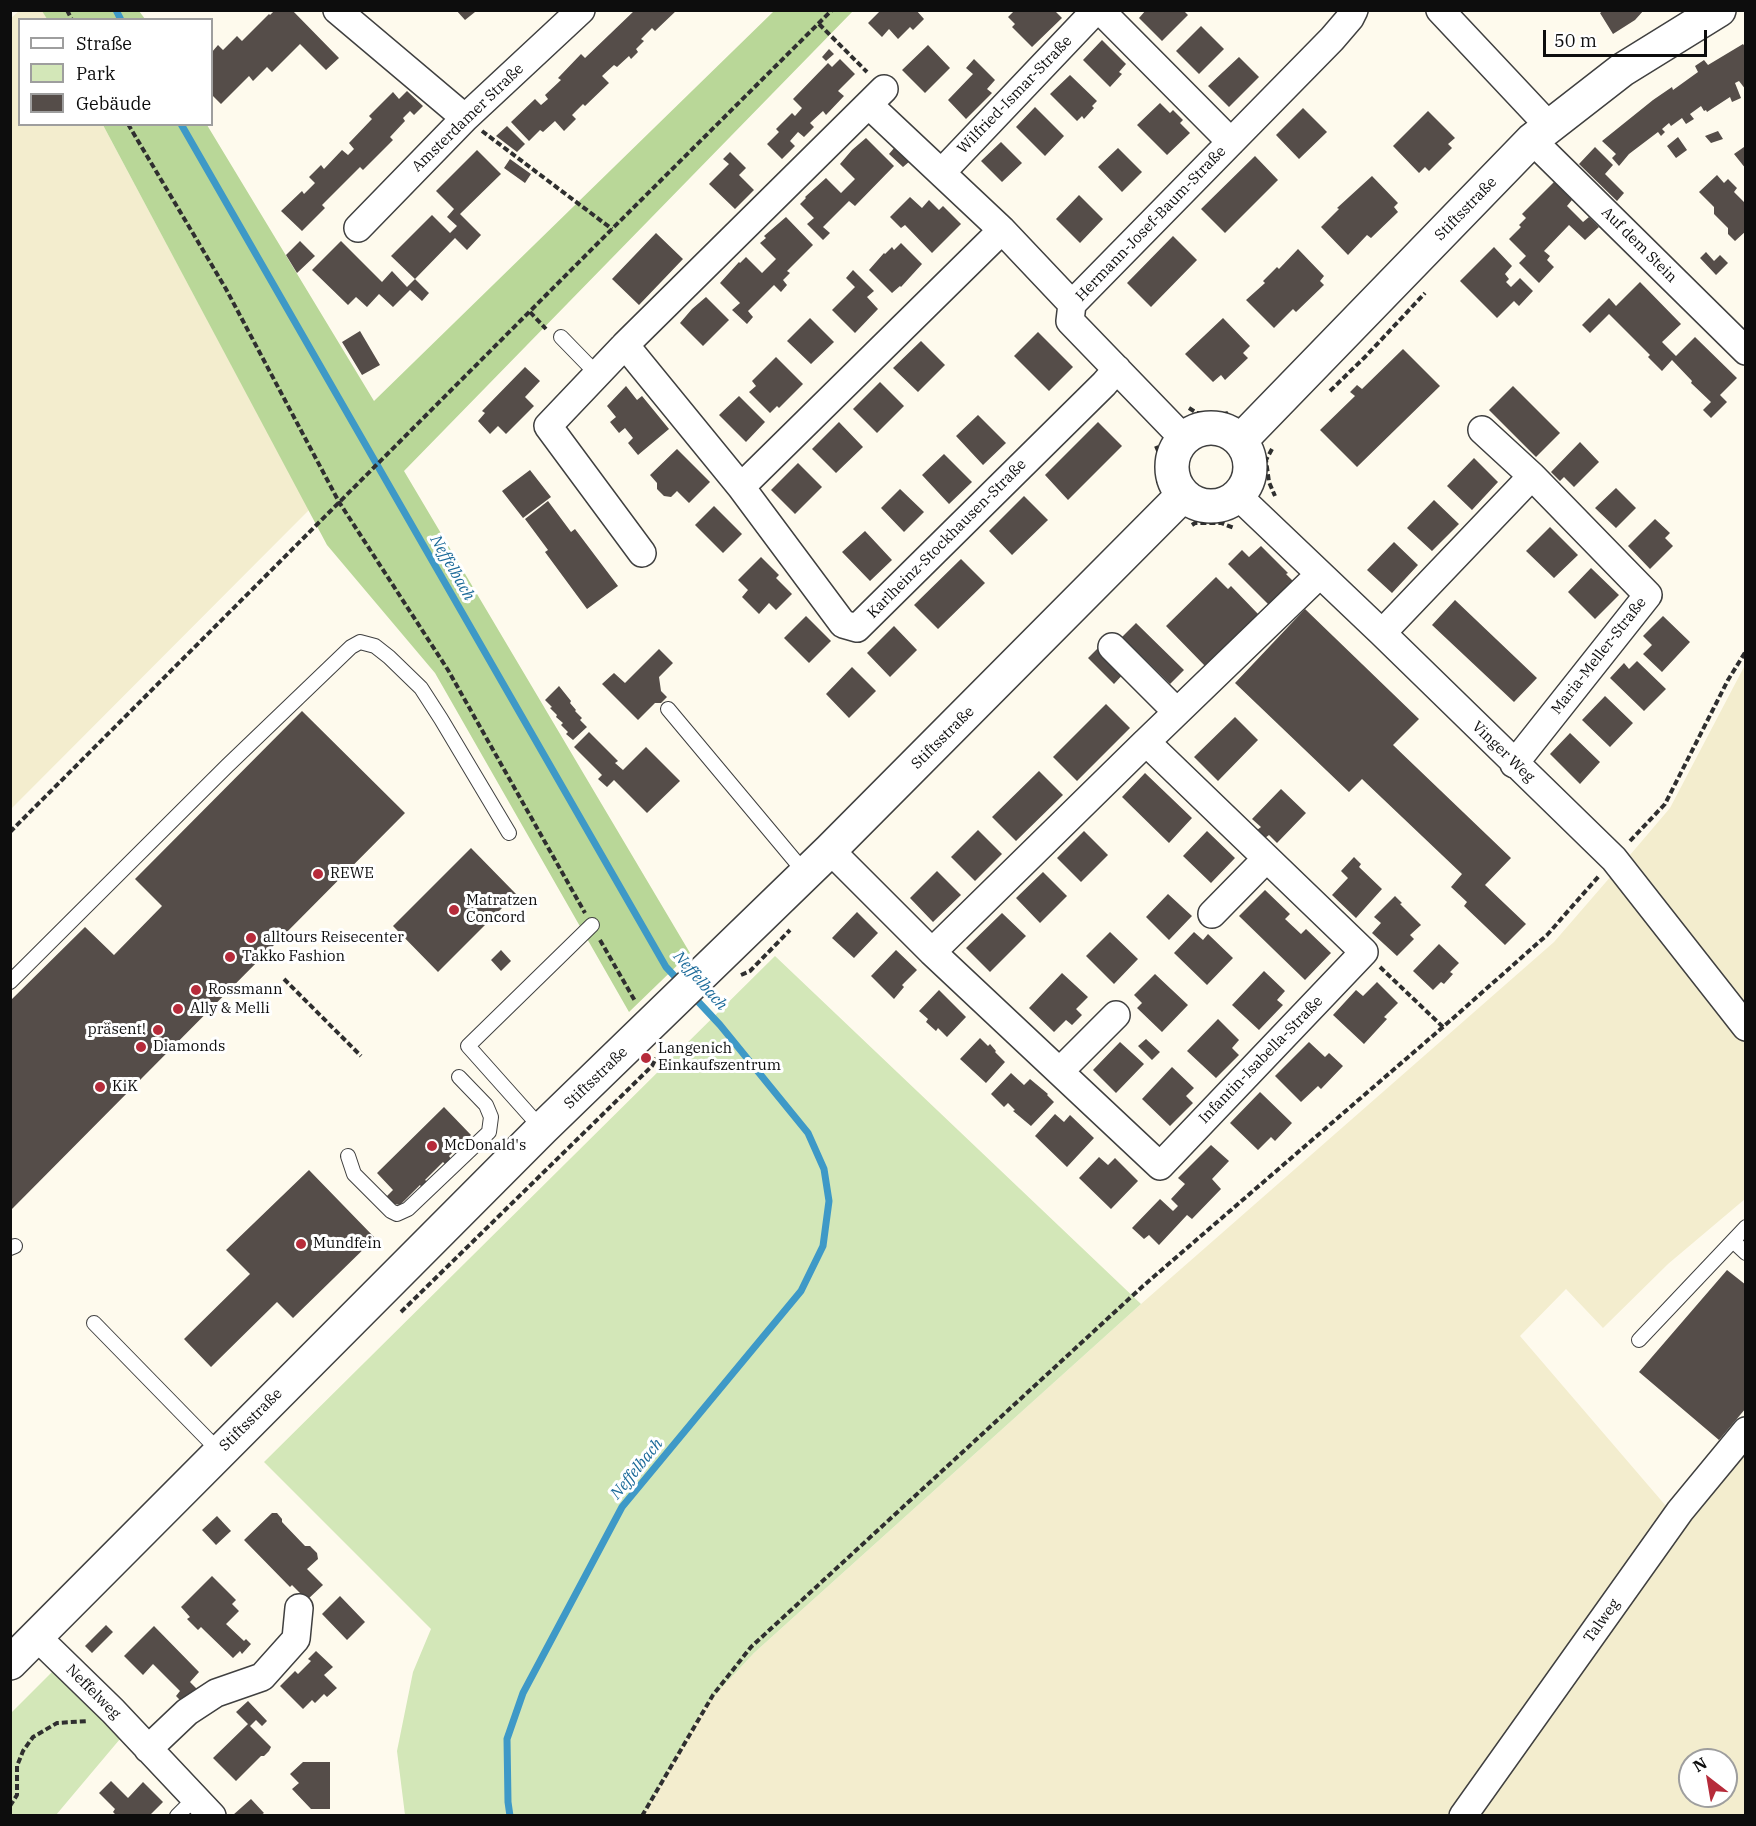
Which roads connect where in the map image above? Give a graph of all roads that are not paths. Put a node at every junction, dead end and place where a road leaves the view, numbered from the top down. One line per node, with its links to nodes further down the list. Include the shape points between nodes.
1 (581, 10): 7 (street, Amsterdamer Straße)
2 (1354, 10): 9 (street, Hermann-Josef-Baum-Straße, via 1332,39)
3 (1440, 10): 8 (street, Auf dem Stein)
4 (1719, 10): 8 (street, Stiftsstraße, via 1623,70)
5 (1091, 12): 9 (street, Wilfried-Ismar-Straße); 10 (street, Wilfried-Ismar-Straße)
6 (352, 15): 7 (street)
7 (465, 118): 11 (street, Amsterdamer Straße)
8 (1541, 133): 16 (street, Auf dem Stein); 21 (street, Stiftsstraße)
9 (1231, 142): 13 (street, Hermann-Josef-Baum-Straße)
10 (942, 172): 12 (street); 15 (street, via 877,97)
11 (358, 228)
12 (1002, 230): 13 (street); 23 (street)
13 (1072, 304): 17 (street, Hermann-Josef-Baum-Straße, via 1070,321)
14 (561, 337): 18 (lane)
15 (625, 345): 18 (street); 23 (street, Karlheinz-Stockhausen-Straße)
16 (1746, 351)
17 (1118, 369): 19 (street, Hermann-Josef-Baum-Straße); 23 (street, Karlheinz-Stockhausen-Straße, via 857,628 843,624)
18 (597, 374): 26 (street, via 548,426)
19 (1174, 429): 21 (street, via 1193,433 1206,429); 24 (street, via 1177,448)
20 (1482, 430): 22 (street, Maria-Meller-Straße)
21 (1250, 432): 25 (street, via 1250,475 1245,487)
22 (1532, 476): 28 (street); 33 (street, Maria-Meller-Straße, via 1648,595)
23 (741, 487)
24 (1168, 500): 25 (street); 35 (street, Stiftsstraße)
25 (1249, 507): 27 (street, Vinger Weg)
26 (642, 553)
27 (1319, 575): 28 (street, Vinger Weg); 31 (street)
28 (1382, 633): 33 (street, Vinger Weg)
29 (1112, 647): 31 (street)
30 (668, 709): 37 (lane)
31 (1177, 712): 32 (street)
32 (1146, 742): 36 (street); 40 (street)
33 (1514, 764): 43 (street, Vinger Weg, via 1614,860)
34 (509, 833): 41 (lane, via 421,688 375,646 360,642 227,766)
35 (830, 850): 37 (street, Stiftsstraße); 40 (street, Infantin-Isabella-Straße)
36 (1266, 859): 38 (street); 44 (street, Infantin-Isabella-Straße, via 1364,952 1160,1166)
37 (806, 874): 46 (street, Stiftsstraße, via 705,972 656,1032)
38 (1212, 914)
39 (592, 925): 46 (lane, via 468,1046)
40 (932, 952): 44 (street, Infantin-Isabella-Straße)
41 (10, 982)
42 (1116, 1015): 44 (street)
43 (1746, 1027)
44 (1060, 1071)
45 (459, 1077): 47 (lane, via 486,1105 491,1117 489,1132 408,1209 397,1214 391,1211 354,1174)
46 (542, 1129): 54 (street, Stiftsstraße)
47 (348, 1156)
48 (1746, 1227): 49 (lane)
49 (1732, 1241): 50 (lane); 52 (lane)
50 (1746, 1253)
51 (94, 1323): 54 (lane)
52 (1640, 1340)
53 (1746, 1431): 60 (street, Talweg, via 1680,1511)
54 (220, 1452): 56 (street, Stiftsstraße)
55 (299, 1608): 58 (street, via 296,1639 262,1677 216,1693 187,1712)
56 (38, 1637): 57 (street, Stiftsstraße); 58 (street, Neffelweg)
57 (10, 1663)
58 (148, 1749): 59 (street, Neffelweg)
59 (195, 1810)
60 (1463, 1815)

